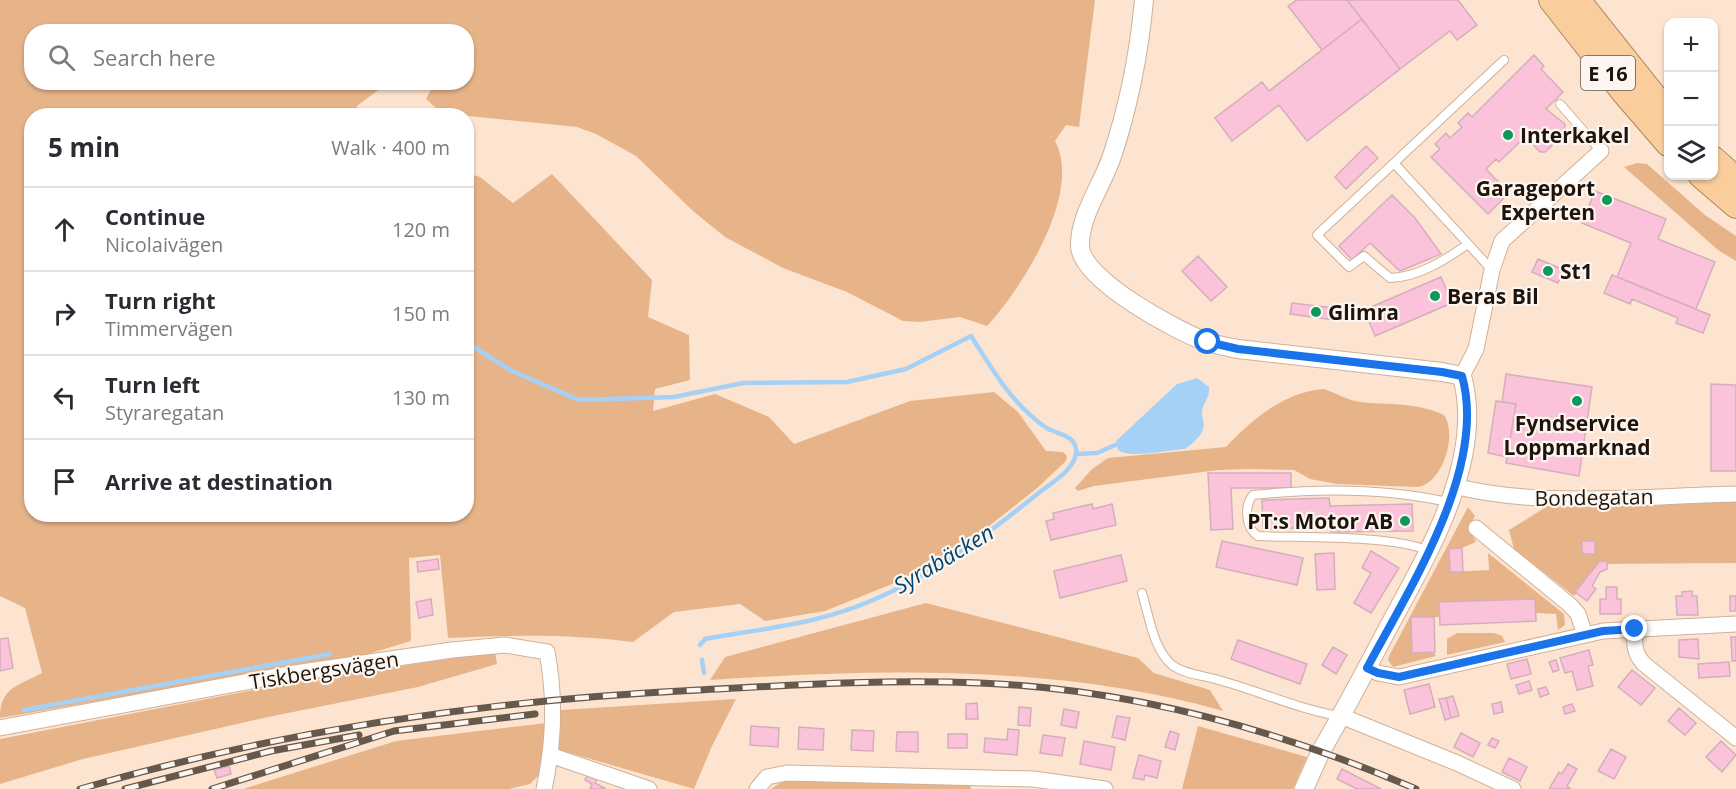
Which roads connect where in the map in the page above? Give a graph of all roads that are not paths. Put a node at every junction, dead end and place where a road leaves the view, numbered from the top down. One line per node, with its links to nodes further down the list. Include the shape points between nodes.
1 (1144, 0): 16 (street, via 1131,94 1106,174 1084,222 1080,247 1088,268 1105,284 1170,325 1209,343)
2 (1551, 0): 7 (highway, E 16)
3 (1578, 0): 6 (highway, E 16)
4 (1504, 60): 9 (lane)
5 (1560, 104): 8 (lane)
6 (1664, 108)
7 (1664, 139)
8 (1601, 151): 15 (street, via 1511,231 1497,252)
9 (1394, 163): 14 (lane); 14 (lane, via 1317,236 1348,267 1364,256 1390,278 1404,278 1445,260)
10 (1718, 163): 11 (highway)
11 (1736, 179)
12 (1706, 180): 13 (highway)
13 (1736, 206)
14 (1467, 244): 15 (lane)
15 (1492, 270): 16 (street, via 1476,350)
16 (1462, 376): 18 (street, via 1468,407)
17 (1736, 494): 18 (street, Bondegatan, via 1533,498)
18 (1451, 495): 20 (street); 20 (lane, via 1341,491 1254,495 1249,500 1249,525 1258,536 1369,541 1418,546)
19 (1476, 528): 24 (street, via 1570,605 1578,614)
20 (1429, 551): 25 (street)
21 (1142, 593): 26 (lane, via 1159,646 1173,666 1320,713)
22 (1736, 624): 23 (street)
23 (1635, 629): 24 (street); 28 (street, via 1636,656)
24 (1585, 635): 25 (street, via 1399,677)
25 (1367, 668): 26 (street)
26 (1341, 716): 34 (street); 35 (street)
27 (0, 728): 29 (street, Tiskbergsvägen, via 288,674 505,645 547,652 554,726)
28 (1736, 738)
29 (550, 755): 30 (street); 31 (street)
30 (544, 789)
31 (649, 789)
32 (757, 789): 33 (street, via 767,777 788,773 1033,779)
33 (1105, 789)
34 (1304, 789)
35 (1513, 789)

